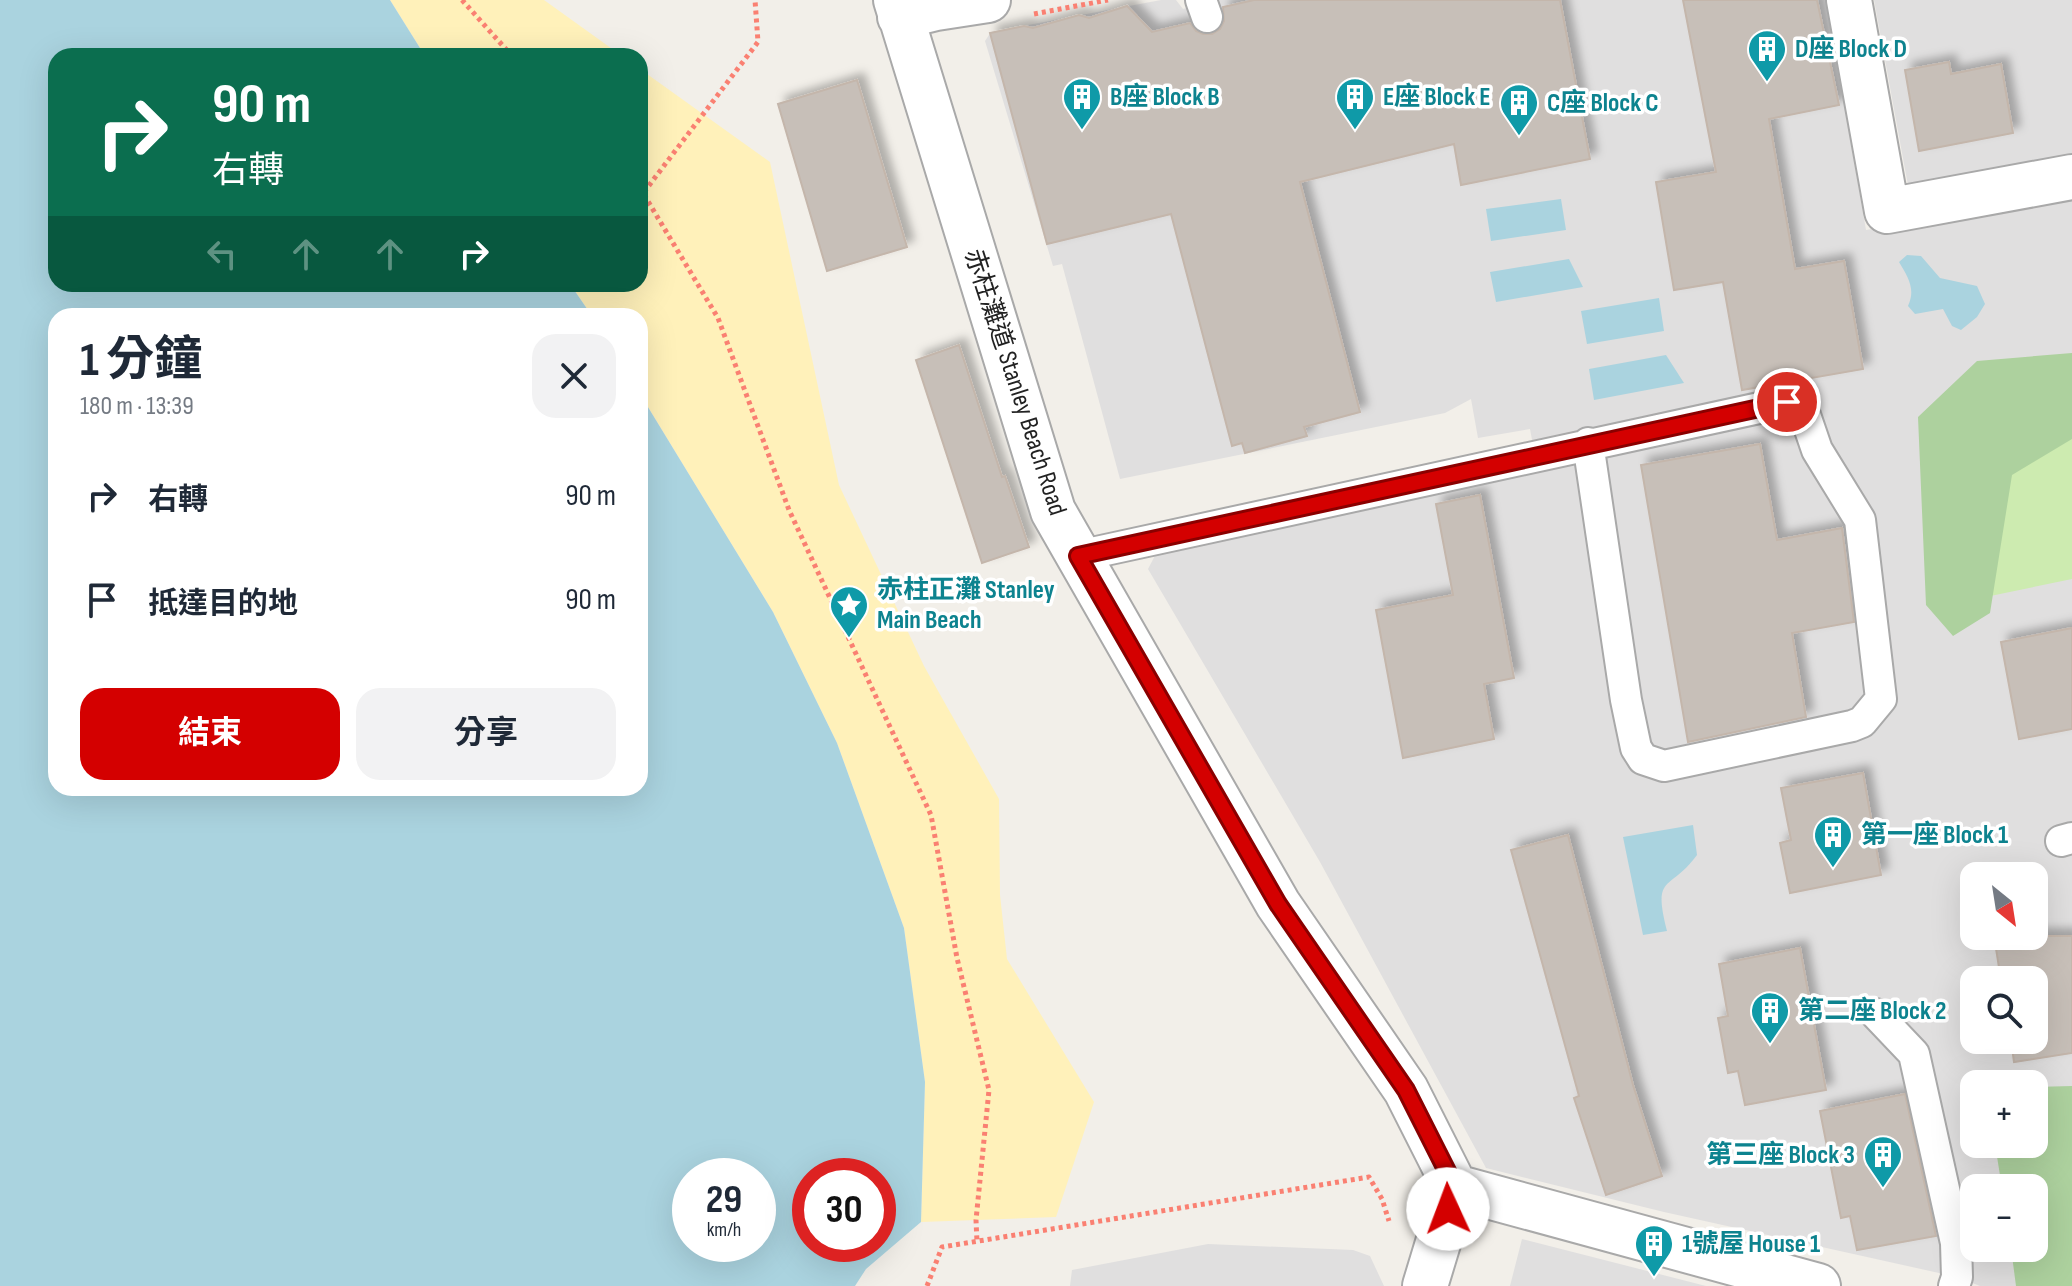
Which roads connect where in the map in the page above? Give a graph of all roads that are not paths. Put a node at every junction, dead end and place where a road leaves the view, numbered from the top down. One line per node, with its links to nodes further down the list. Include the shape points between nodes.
1 (988, 0): 3 (street)
2 (1849, 0): 4 (street, via 1887,211)
3 (898, 9): 6 (street, 赤柱灘道 Stanley Beach Road, via 1053,511)
4 (2072, 177)
5 (1588, 443): 5 (lane, via 1626,700 1643,759 1664,766 1862,722 1881,699 1860,520 1817,450 1804,412 1787,402); 6 (lane)
6 (1078, 556): 8 (street, 赤柱灘道 Stanley Beach Road, via 1278,904 1406,1090)
7 (1876, 1014): 11 (lane, via 1914,1054 1956,1243)
8 (1455, 1187): 9 (street); 10 (street)
9 (1425, 1286)
10 (1818, 1286)
11 (1954, 1286)

